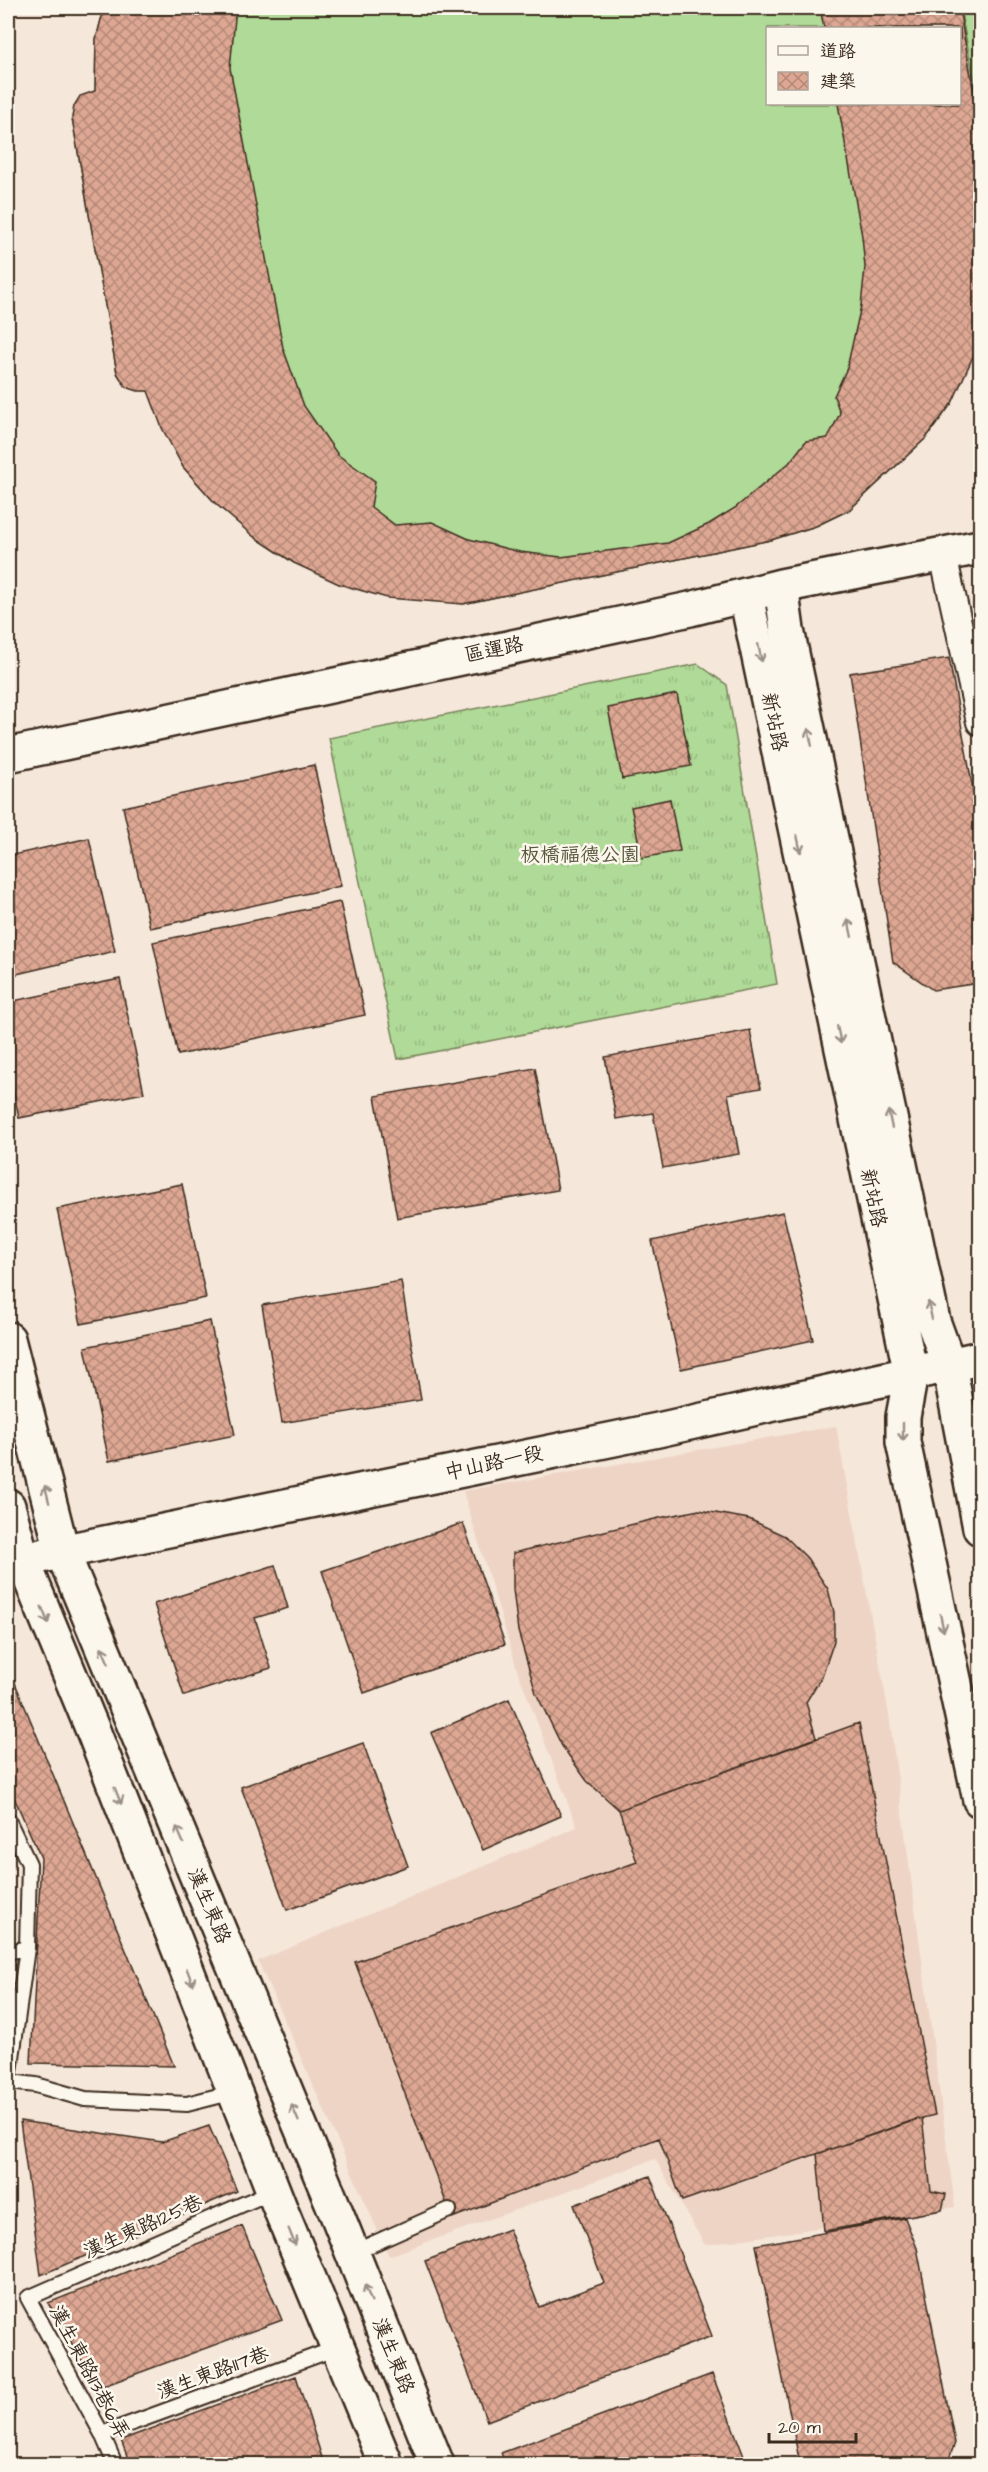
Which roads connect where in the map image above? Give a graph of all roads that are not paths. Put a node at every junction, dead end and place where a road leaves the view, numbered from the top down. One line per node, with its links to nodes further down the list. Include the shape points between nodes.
1 (981, 547): 2 (street, 區運路)
2 (943, 555): 3 (street, 區運路); 5 (street)
3 (781, 586): 4 (street, 區運路); 9 (street, 新站路, one-way to 3, via 933,1321 787,630)
4 (746, 597): 6 (street, 區運路); 10 (street, 新站路, one-way to 10)
5 (981, 722)
6 (8, 755)
7 (8, 1339): 13 (street, 漢生東路, one-way to 7)
8 (981, 1358): 9 (street, 中山路一段)
9 (949, 1365): 10 (street, 中山路一段); 12 (street, 新站路)
10 (911, 1374): 13 (street, 中山路一段, via 658,1430); 15 (street, 新站路, one-way to 15, via 903,1442)
11 (8, 1506): 14 (street)
12 (981, 1528)
13 (62, 1551): 14 (street, 中山路一段); 23 (street, 漢生東路, one-way to 13)
14 (15, 1562): 20 (street, one-way to 20, via 98,1744)
15 (981, 1800)
16 (8, 1820): 17 (lane, via 29,1864)
17 (27, 1948): 18 (lane); 19 (lane)
18 (8, 1952)
19 (8, 2084): 20 (lane, via 36,2085 85,2099 187,2104)
20 (235, 2092): 21 (street)
21 (273, 2191): 24 (lane, 漢生東路125巷); 25 (street, one-way to 25)
22 (449, 2210): 23 (lane)
23 (352, 2253): 29 (street, 漢生東路, one-way to 23)
24 (28, 2298): 26 (lane, 漢生東路113巷6弄)
25 (337, 2348): 26 (lane, 漢生東路117巷); 28 (street)
26 (102, 2434): 27 (lane, 漢生東路113巷6弄)
27 (115, 2464)
28 (386, 2464)
29 (437, 2464)

